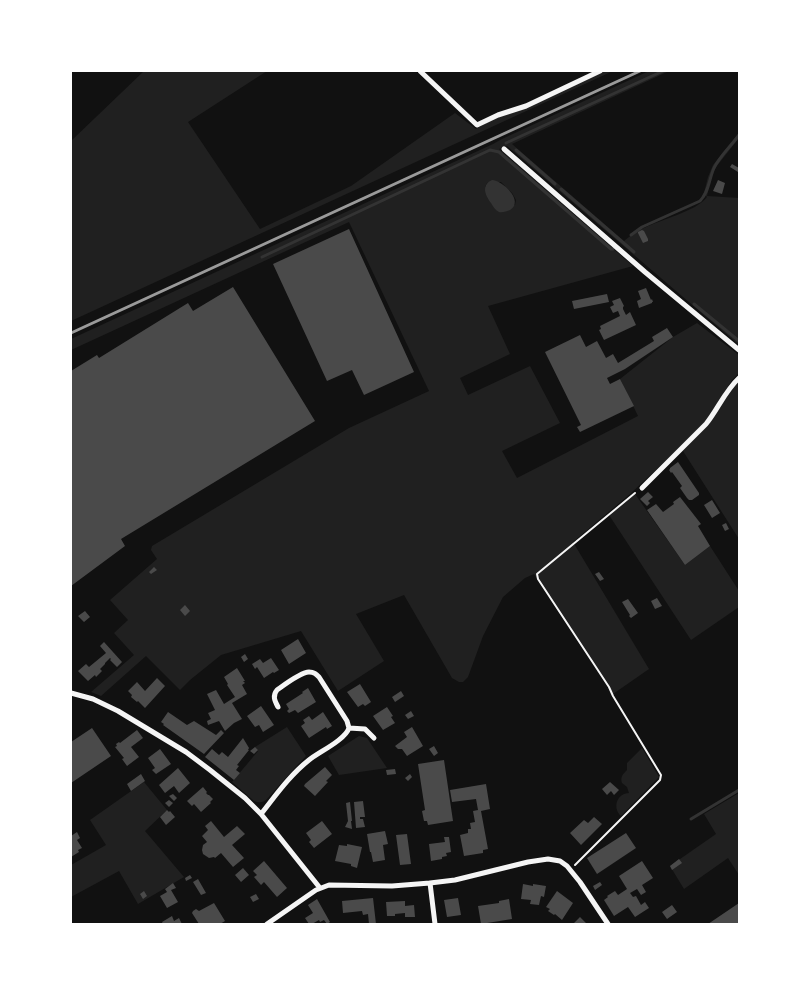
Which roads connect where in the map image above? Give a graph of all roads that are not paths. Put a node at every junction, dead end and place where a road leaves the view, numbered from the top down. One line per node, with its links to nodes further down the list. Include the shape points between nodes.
1 (420, 71): 2 (street, via 477,125)
2 (600, 71)
3 (504, 149): 4 (street)
4 (739, 350)
5 (739, 378): 6 (street, via 706,424)
6 (642, 488)
7 (71, 693): 11 (street, via 118,711 186,752)
8 (278, 707): 9 (street, via 274,698 277,690 303,673 314,673 320,677 348,721)
9 (349, 728): 10 (street, via 365,728); 11 (street, via 345,735 302,766)
10 (374, 738)
11 (261, 814): 13 (street)
12 (430, 883): 13 (street); 15 (street); 16 (street, via 541,859 556,860 580,882)
13 (320, 888): 14 (street)
14 (267, 924)
15 (435, 924)
16 (608, 924)

